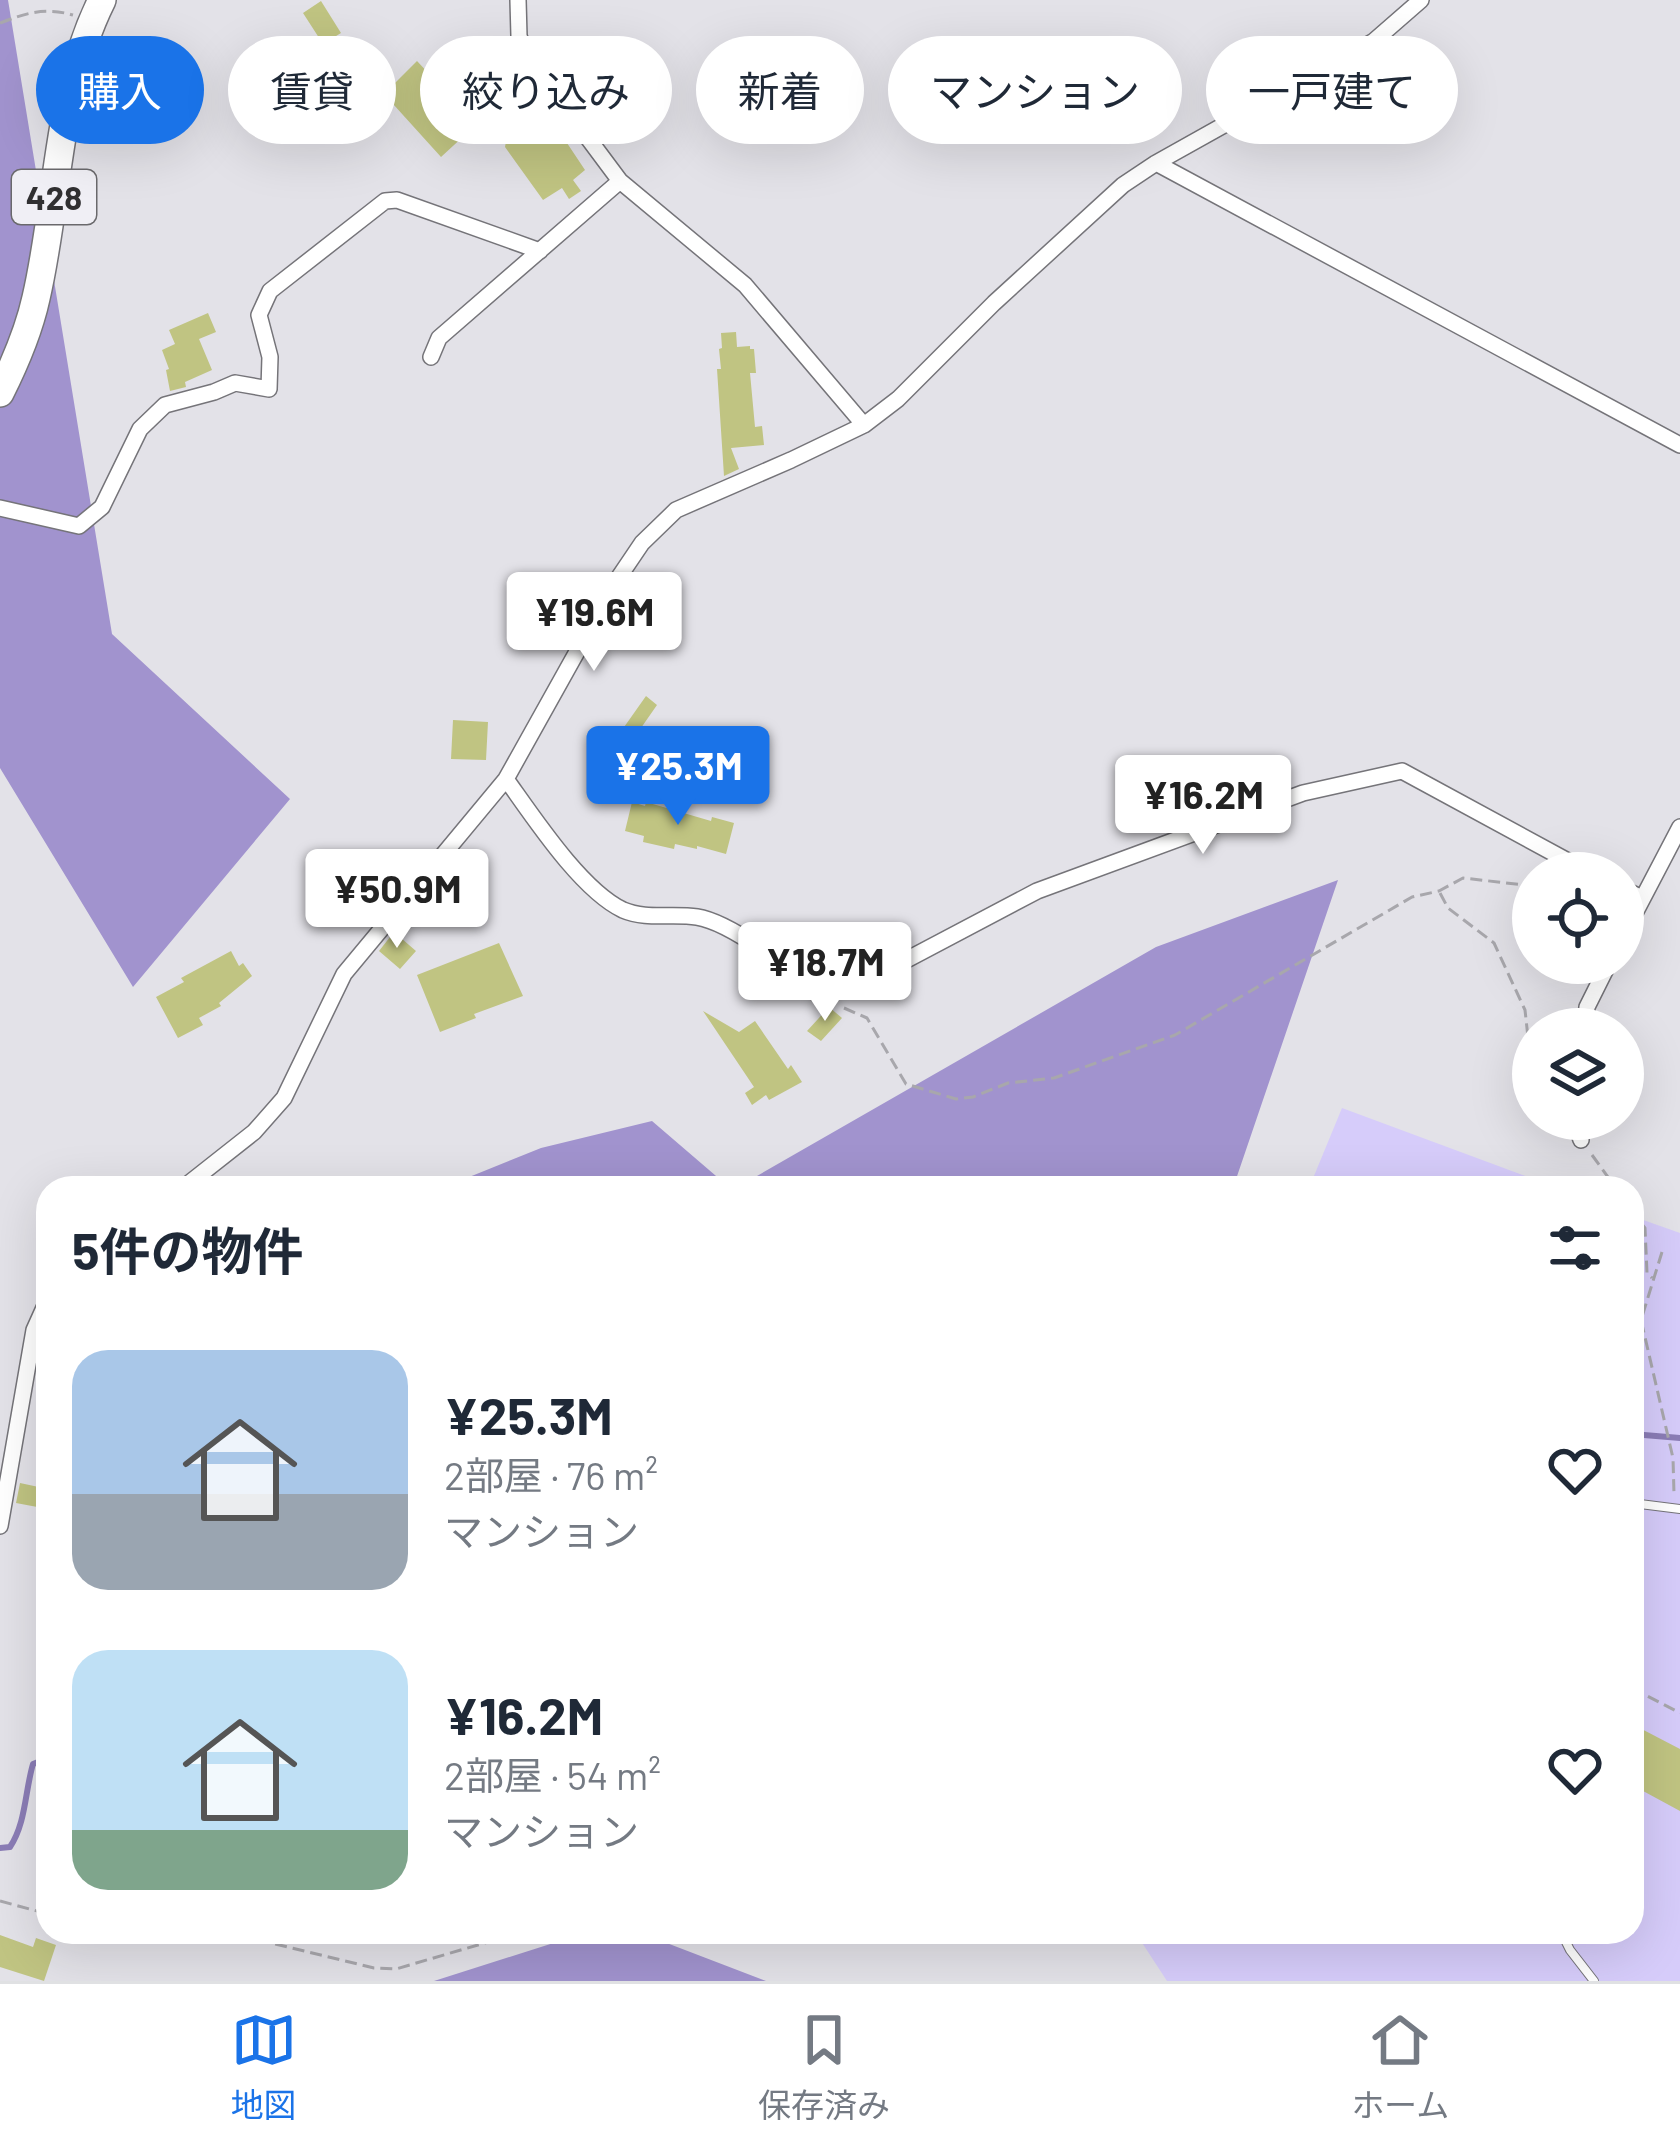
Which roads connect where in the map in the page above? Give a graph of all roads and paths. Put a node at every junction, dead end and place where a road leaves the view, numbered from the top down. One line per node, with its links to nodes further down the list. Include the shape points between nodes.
1 (518, 0): 6 (street, via 526,55)
2 (1421, 0): 5 (street, via 1374,41)
3 (97, 10): 4 (path, via 34,10); 9 (highway, 428, via 68,97 36,302)
4 (0, 23)
5 (1156, 163): 10 (street); 11 (street)
6 (620, 181): 7 (street); 10 (street, via 745,285)
7 (540, 251): 8 (street, via 439,338); 12 (street, via 385,201 270,290 259,314 268,389 235,383 165,405 140,429 102,507 80,526)
8 (431, 357)
9 (0, 393)
10 (864, 425): 13 (street, via 676,510 642,543)
11 (1680, 445)
12 (0, 508)
13 (506, 779): 19 (street, via 594,892 637,914 723,926); 22 (street, via 344,974 284,1098)
14 (1680, 827): 18 (street)
15 (1552, 852): 19 (street, via 1402,770 1303,793 1037,891)
16 (1512, 884): 17 (path, via 1463,878)
17 (1439, 891): 19 (path, via 1412,898 1175,1035 973,1097 906,1084 867,1018); 20 (path, via 1448,908 1494,943)
18 (1644, 894)
19 (820, 997)
20 (1524, 1008)
21 (1581, 1140): 23 (path)
22 (198, 1176)
23 (1607, 1176)
24 (1644, 1227): 26 (path)
25 (1662, 1252): 26 (path)
26 (1654, 1279): 27 (path)
27 (1644, 1311)
28 (36, 1326): 32 (street)
29 (1644, 1333): 31 (path)
30 (1644, 1504): 31 (lane)
31 (1677, 1508)
32 (0, 1526)
33 (1644, 1694): 34 (path)
34 (1680, 1714)
35 (0, 1901): 36 (path)
36 (36, 1911)
37 (276, 1944): 38 (path, via 396,1969)
38 (481, 1944)
39 (1567, 1944): 40 (lane)
40 (1594, 1981)

